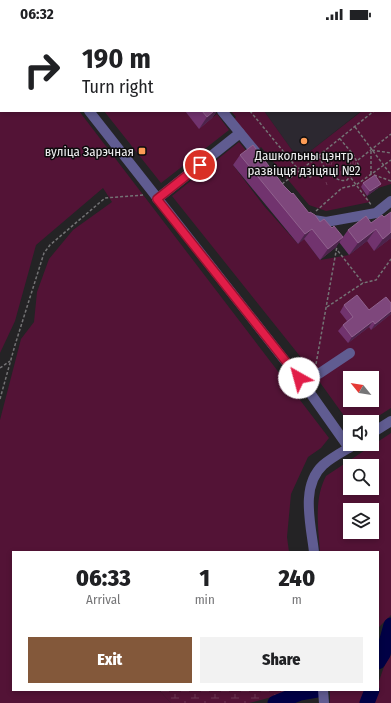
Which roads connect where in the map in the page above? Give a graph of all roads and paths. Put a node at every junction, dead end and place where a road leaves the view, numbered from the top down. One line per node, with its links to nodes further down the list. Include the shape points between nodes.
1 (90, 112): 24 (street)
2 (223, 112): 6 (street)
3 (251, 112): 16 (path, via 297,168)
4 (373, 112): 5 (path)
5 (354, 127): 8 (path); 9 (path)
6 (240, 133): 14 (street); 24 (street)
7 (391, 134): 9 (path)
8 (340, 139): 11 (path); 13 (path)
9 (371, 150): 10 (path); 13 (path); 15 (path); 18 (path)
10 (391, 153)
11 (319, 156): 16 (path); 17 (path, via 324,167)
12 (391, 160): 15 (path)
13 (358, 161): 20 (path, via 359,166)
14 (264, 163)
15 (383, 165): 18 (path); 19 (path)
16 (302, 169): 17 (path, via 310,177); 23 (path)
17 (320, 172): 20 (path, via 330,174 342,182)
18 (371, 175): 21 (path); 22 (path)
19 (391, 175)
20 (350, 178): 22 (path)
21 (391, 181)
22 (356, 185): 26 (path); 27 (path, via 342,188)
23 (278, 187)
24 (155, 197): 34 (path, via 105,198 50,245 44,254); 37 (street)
25 (391, 202): 26 (street)
26 (376, 213): 27 (street, via 326,222 319,222)
27 (307, 216)
28 (338, 246): 29 (path)
29 (338, 251): 31 (path); 32 (path)
30 (391, 259): 31 (path, via 376,280)
31 (363, 283): 32 (path)
32 (327, 307): 36 (path)
33 (350, 352): 36 (street)
34 (10, 361): 35 (path); 38 (path)
35 (0, 368)
36 (314, 377): 37 (street)
37 (308, 390): 41 (street)
38 (0, 399)
39 (391, 421): 40 (street)
40 (379, 429)
41 (343, 435)
42 (344, 451): 43 (street, via 323,465 311,484 309,500)
43 (314, 551)
44 (324, 691): 45 (street)
45 (324, 703)

